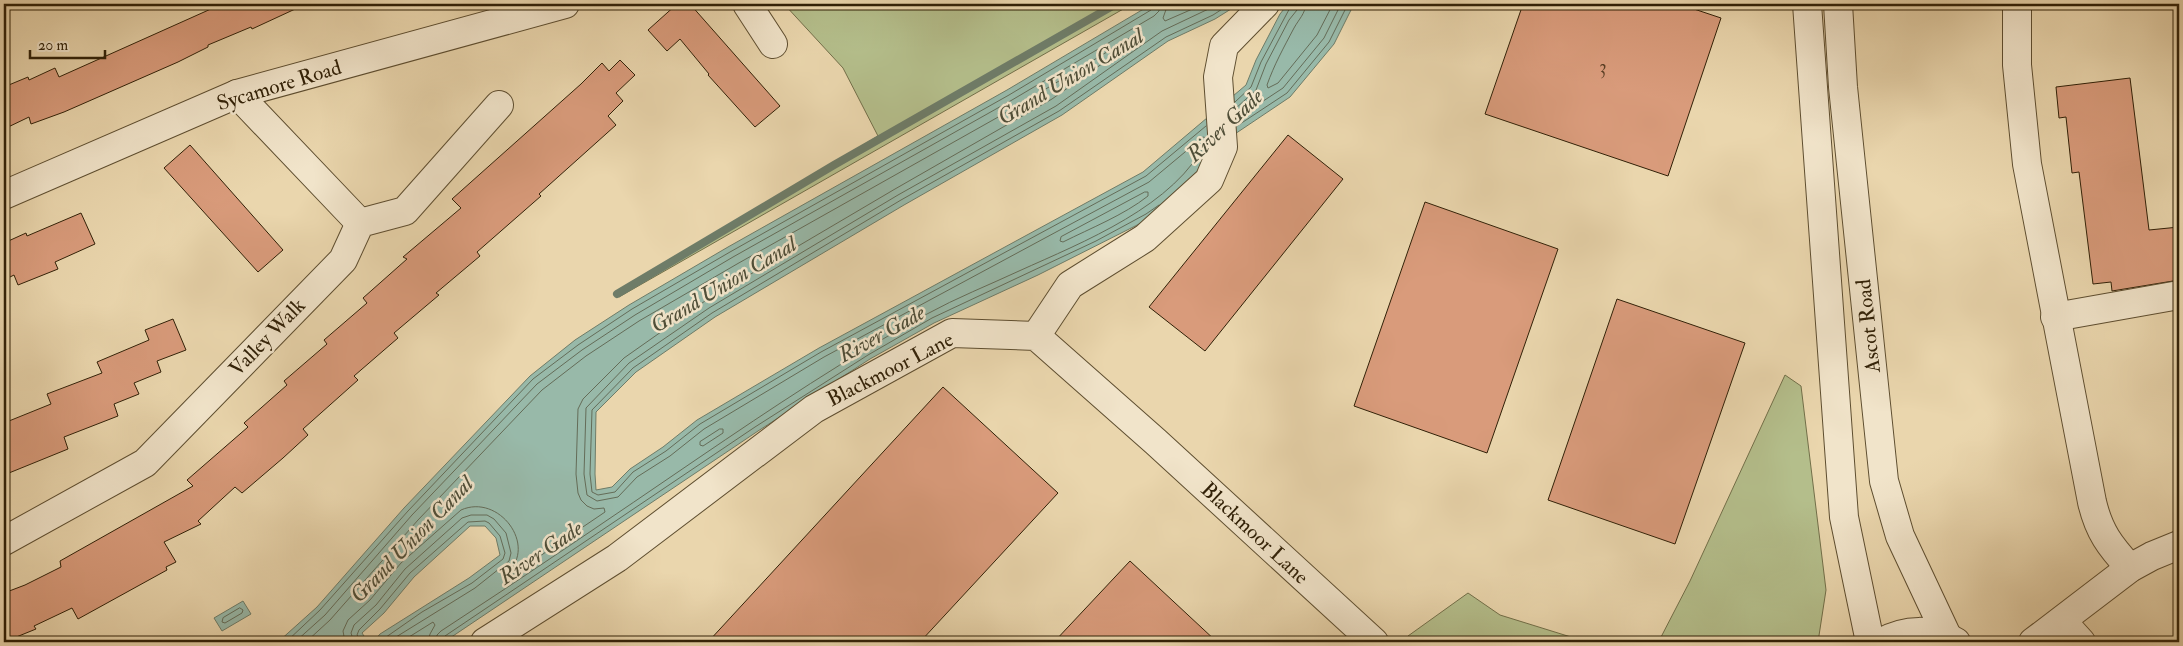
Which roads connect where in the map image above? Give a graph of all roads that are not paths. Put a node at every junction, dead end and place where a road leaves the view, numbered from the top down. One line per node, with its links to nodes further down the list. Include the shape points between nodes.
1 (565, 4): 8 (street, Sycamore Road)
2 (747, 4): 7 (street)
3 (1266, 4): 14 (street, via 1224,46 1218,77 1223,147 1209,180 1145,238 1070,284)
4 (1806, 4): 22 (street, Ascot Road, via 1844,517)
5 (1838, 4): 19 (street, Ascot Road, via 1843,87 1884,481 1900,536)
6 (2017, 4): 13 (street, via 2017,65 2027,164)
7 (773, 44)
8 (237, 94): 10 (street, Sycamore Road); 11 (street)
9 (499, 105): 11 (street, via 404,211)
10 (4, 195)
11 (360, 223): 15 (street, Valley Walk, via 343,260 145,463)
12 (2179, 296): 13 (street)
13 (2054, 317): 17 (street, via 2097,524 2111,547)
14 (1036, 336): 20 (street, Blackmoor Lane, via 952,333 814,408 617,558); 21 (street, Blackmoor Lane)
15 (4, 541)
16 (2179, 545): 17 (street)
17 (2130, 568): 18 (street)
18 (2062, 621): 24 (street); 25 (street)
19 (1951, 639): 23 (street, via 1931,632 1905,632)
20 (484, 642)
21 (1374, 642)
22 (1870, 642)
23 (1882, 642)
24 (2033, 642)
25 (2081, 642)

